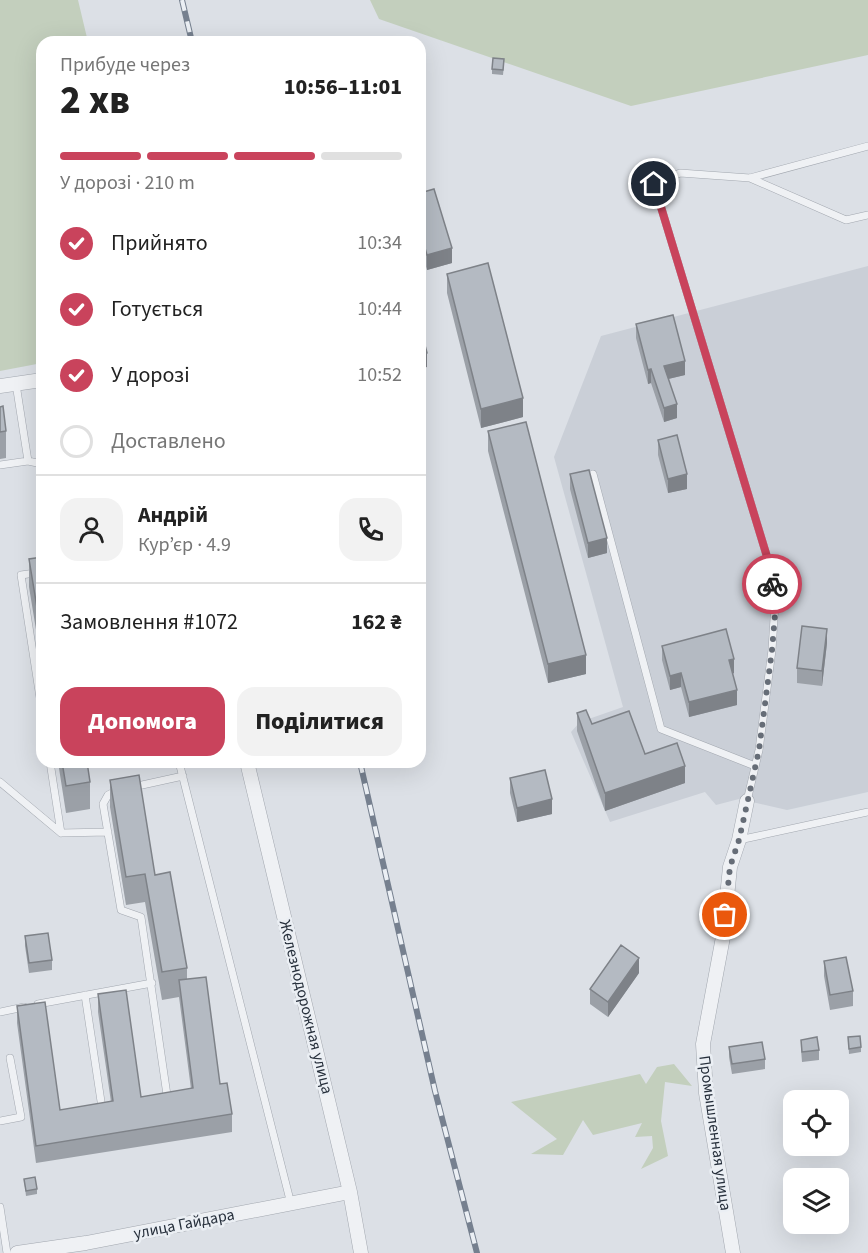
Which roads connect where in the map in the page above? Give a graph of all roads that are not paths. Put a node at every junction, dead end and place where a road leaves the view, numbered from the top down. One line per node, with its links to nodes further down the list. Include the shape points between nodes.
1 (868, 146): 2 (lane)
2 (750, 178): 3 (lane, via 846,220); 13 (lane, via 680,173 654,184 768,560 776,603)
3 (868, 215)
4 (36, 381): 5 (street)
5 (16, 384): 6 (street); 7 (lane)
6 (0, 386)
7 (28, 461): 8 (lane); 9 (lane)
8 (36, 463)
9 (0, 465)
10 (593, 474): 13 (lane, via 661,729)
11 (36, 573): 12 (lane, via 21,575)
12 (36, 672)
13 (755, 766): 19 (lane)
14 (51, 768): 22 (lane)
15 (181, 768): 17 (lane)
16 (248, 768): 31 (street, Железнодорожная улица)
17 (183, 776): 21 (lane, via 108,795 103,804); 32 (lane)
18 (0, 782): 22 (lane)
19 (747, 801): 23 (street, Промышленная улица)
20 (868, 812): 23 (lane)
21 (108, 832): 22 (lane); 24 (lane, via 121,910 141,917)
22 (61, 833)
23 (739, 840): 38 (street, Промышленная улица, via 730,867 723,938 703,1044 706,1093)
24 (152, 983): 25 (lane); 28 (lane)
25 (85, 995): 26 (lane); 29 (lane)
26 (0, 1012)
27 (10, 1058): 30 (lane, via 21,1116)
28 (167, 1095)
29 (102, 1108)
30 (0, 1121)
31 (350, 1192): 32 (street, улица Гайдара); 37 (street, Железнодорожная улица)
32 (291, 1204): 34 (street, улица Гайдара)
33 (0, 1207): 35 (lane)
34 (87, 1248): 36 (street, улица Гайдара)
35 (7, 1253)
36 (17, 1253)
37 (362, 1253)
38 (733, 1253)

